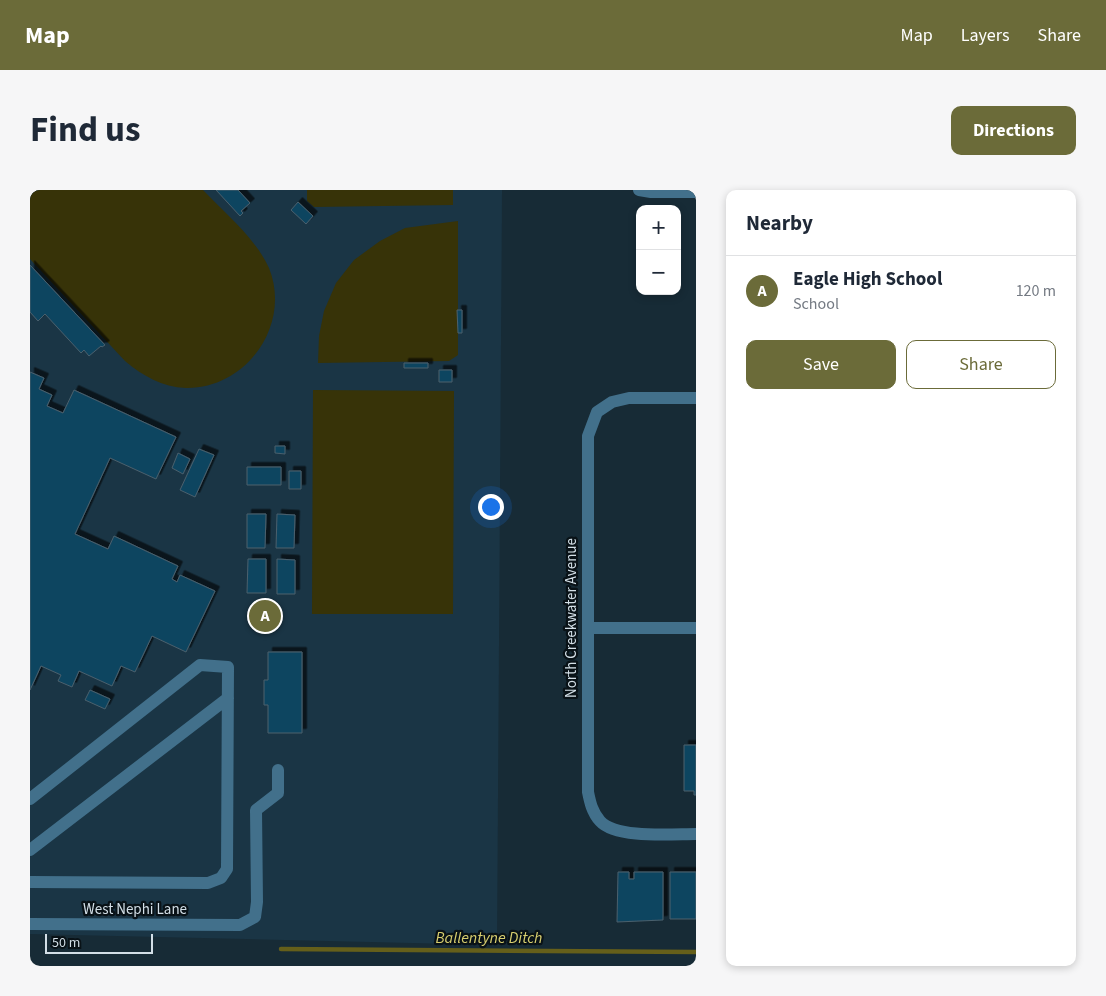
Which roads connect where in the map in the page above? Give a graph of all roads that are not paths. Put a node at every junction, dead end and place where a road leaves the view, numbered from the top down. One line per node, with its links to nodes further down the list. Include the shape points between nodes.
1 (639, 190): 2 (street)
2 (696, 192)
3 (696, 398): 4 (street, North Creekwater Avenue, via 629,398 612,402 597,412 588,436)
4 (588, 628): 5 (street); 9 (street, North Creekwater Avenue, via 588,792 592,810 601,822 628,833)
5 (696, 628)
6 (228, 698): 8 (street, via 228,667 200,665); 10 (street); 11 (street, via 227,869 221,878 208,883)
7 (278, 770): 12 (street, West Nephi Lane, via 278,792 256,810 255,917 240,925)
8 (30, 800)
9 (696, 834)
10 (30, 850)
11 (30, 882)
12 (30, 924)

